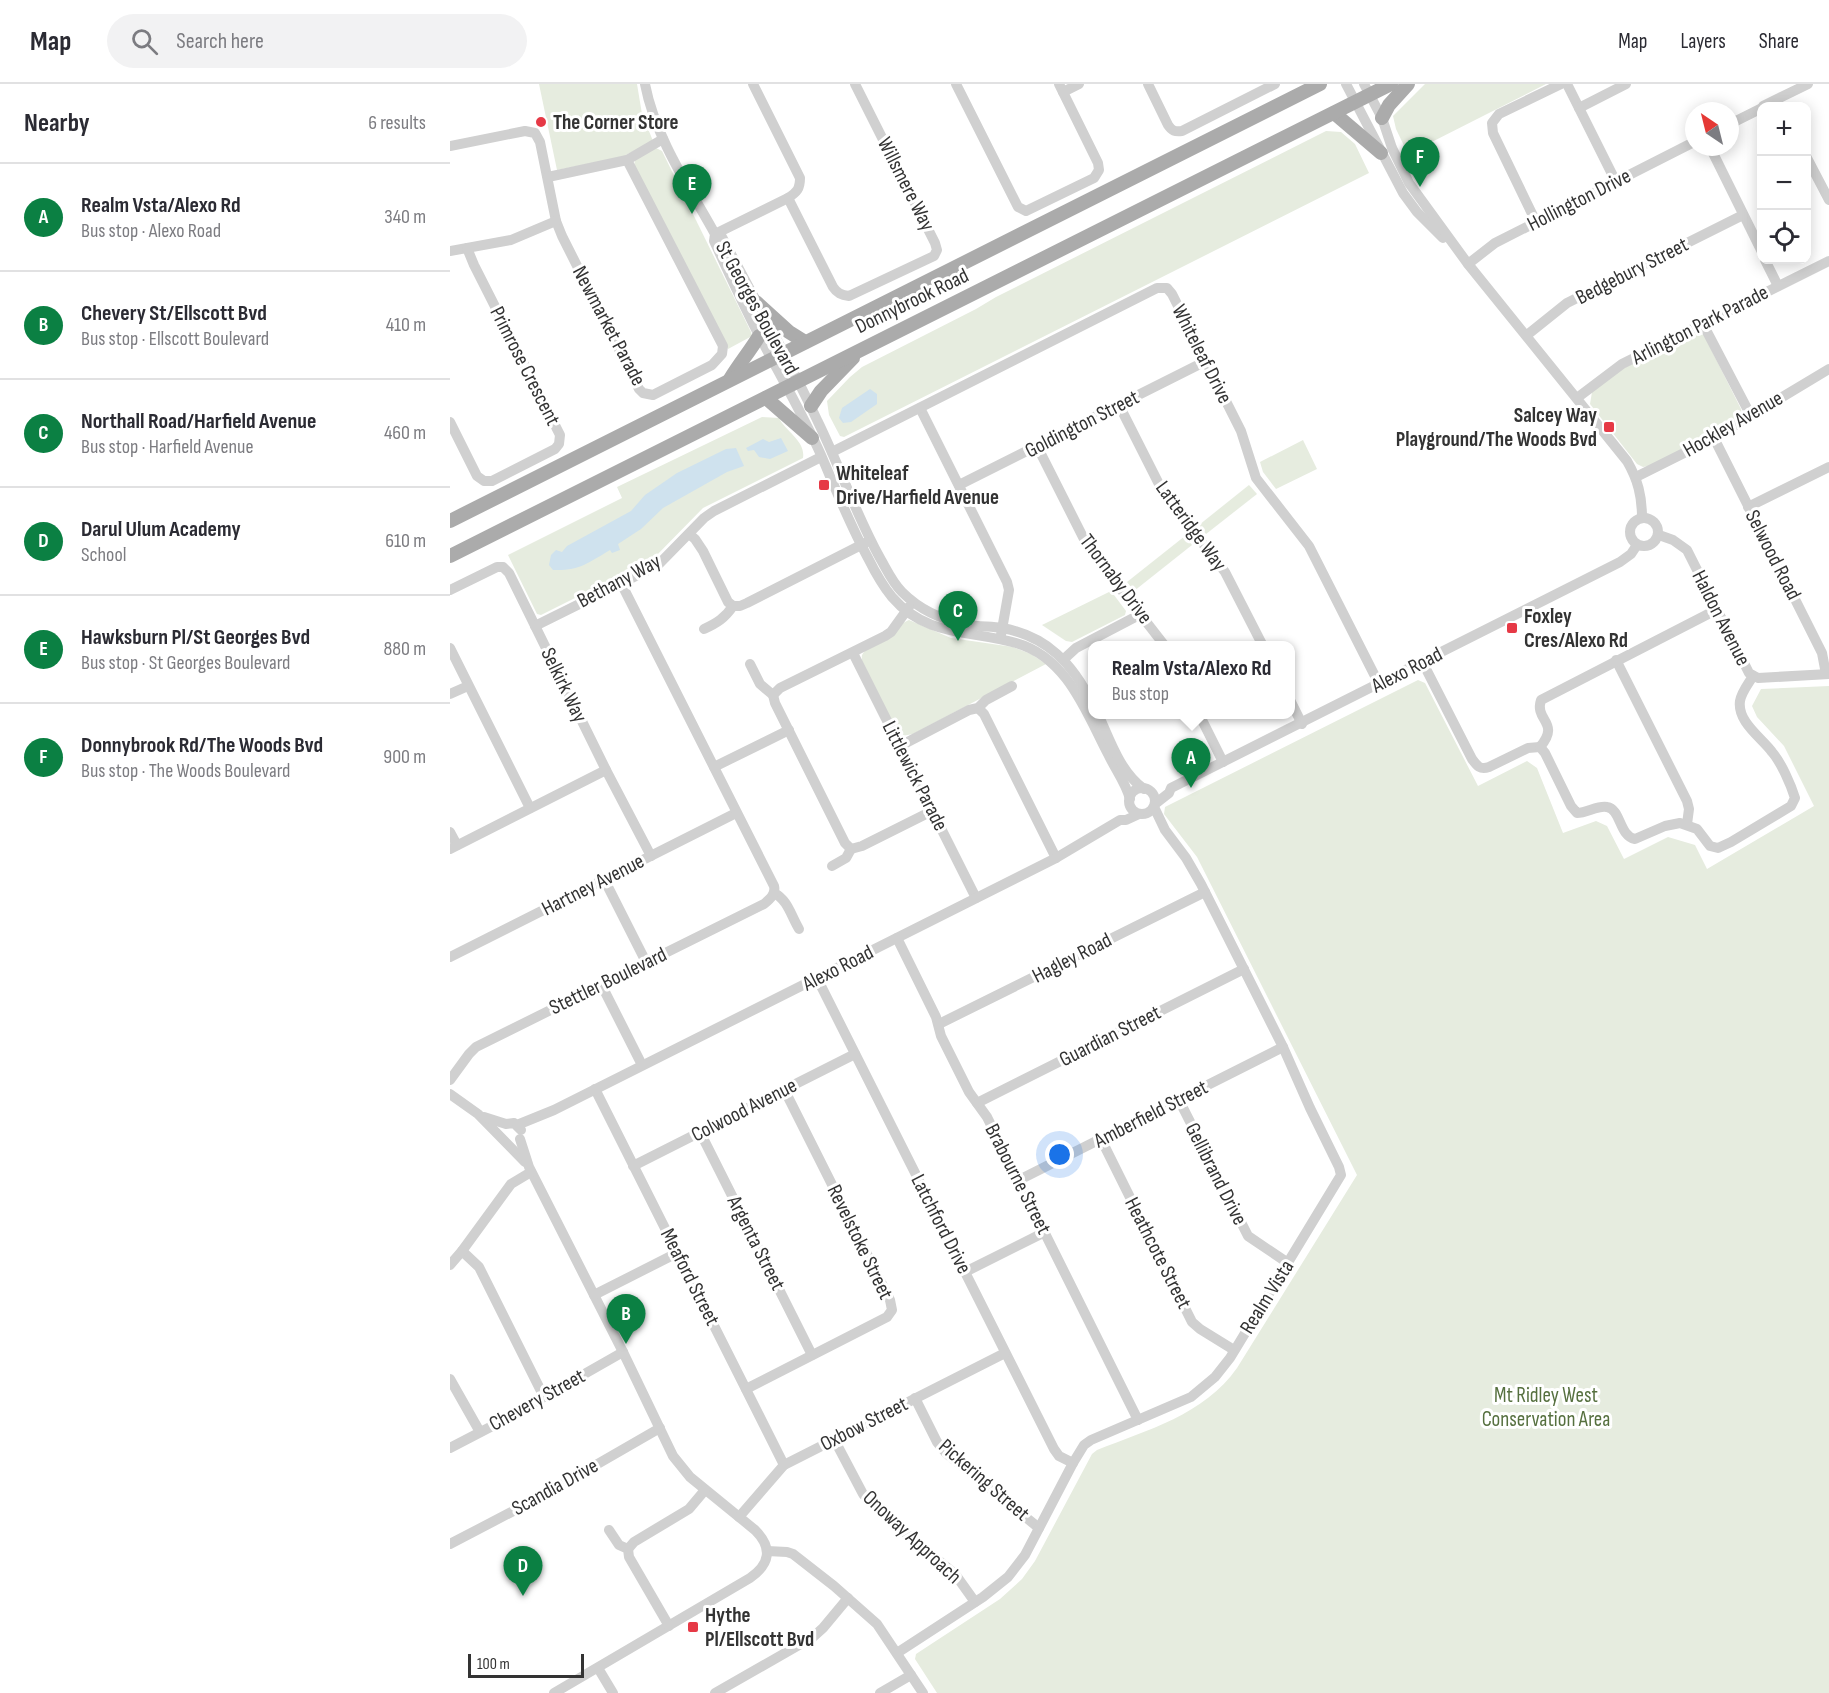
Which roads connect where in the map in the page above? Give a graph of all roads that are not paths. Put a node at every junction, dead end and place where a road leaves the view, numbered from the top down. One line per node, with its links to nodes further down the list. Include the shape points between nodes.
1 (645, 84): 27 (street, St Georges Boulevard)
2 (753, 84): 36 (street, via 800,178 797,192)
3 (855, 84): 36 (street, Willsmere Way, via 935,243 934,256 849,296 843,295 833,287)
4 (956, 84): 17 (street, via 1023,211 1083,184 1098,173 1098,163)
5 (1079, 84): 17 (street)
6 (1148, 84): 7 (street, via 1168,125 1177,132)
7 (1275, 84)
8 (1303, 84): 19 (main road)
9 (1320, 84): 19 (main road, Donnybrook Road)
10 (1346, 84): 20 (street)
11 (1391, 84): 18 (main road, Donnybrook Road)
12 (1408, 84): 25 (main road)
13 (1561, 84): 40 (street, via 1499,114 1492,123 1493,133)
14 (1567, 84): 22 (street)
15 (1626, 84): 22 (street)
16 (1808, 84): 21 (street)
17 (1061, 88)
18 (1367, 90): 20 (main road, Donnybrook Road); 25 (street)
19 (1290, 99): 53 (main road, Donnybrook Road)
20 (1356, 102): 24 (main road, Donnybrook Road); 30 (street)
21 (1781, 102)
22 (1579, 108): 35 (street)
23 (1757, 110): 26 (street)
24 (1334, 113): 30 (main road); 54 (main road, Donnybrook Road)
25 (1382, 118): 46 (street, via 1409,183)
26 (1739, 119)
27 (663, 139): 32 (street); 41 (street, St Georges Boulevard)
28 (450, 146): 34 (street, Newmarket Parade, via 531,132 538,137)
29 (1685, 147): 35 (street, Hollington Drive)
30 (1381, 153): 46 (street, via 1417,212)
31 (1714, 156): 38 (street)
32 (627, 160): 34 (street); 39 (street, Newmarket Parade, via 721,341 719,359 660,393 643,393)
33 (1811, 166): 37 (street)
34 (548, 177): 39 (street, Newmarket Parade)
35 (1616, 182): 40 (street, Hollington Drive)
36 (788, 198): 41 (street)
37 (1829, 200)
38 (1743, 215): 42 (street); 51 (street, Bedgebury Street, via 1567,303)
39 (556, 221): 43 (street, via 511,240)
40 (1536, 222): 46 (street, Hollington Drive, via 1495,243)
41 (715, 234): 49 (street, St Georges Boulevard, via 722,237); 52 (street, St Georges Boulevard, via 714,241)
42 (1757, 244)
43 (467, 248): 44 (street); 66 (street, Primrose Crescent, via 560,435 559,444 492,481 484,481 477,476)
44 (450, 251)
45 (1829, 261): 48 (street, Arlington Park Parade)
46 (1468, 264): 51 (street)
47 (1767, 264): 48 (street)
48 (1778, 286): 50 (street, Arlington Park Parade)
49 (756, 302): 53 (main road); 55 (street, St Georges Boulevard)
50 (1703, 324): 61 (street, Arlington Park Parade, via 1623,364); 65 (street)
51 (1527, 334): 61 (street)
52 (759, 336): 55 (street, St Georges Boulevard); 58 (main road)
53 (806, 342): 55 (main road, Donnybrook Road)
54 (860, 350): 59 (main road, Donnybrook Road); 63 (main road)
55 (777, 356): 58 (main road, Donnybrook Road); 59 (street, St Georges Boulevard)
56 (1206, 362): 62 (street, Goldington Street); 64 (street, Whiteleaf Drive, via 1172,294 1162,287); 104 (street, Whiteleaf Drive, via 1241,431 1256,478 1309,546)
57 (1829, 369): 65 (street, Hockley Avenue)
58 (730, 379): 77 (main road, Donnybrook Road)
59 (792, 385): 60 (main road, Donnybrook Road); 63 (street); 67 (street)
60 (766, 398): 67 (main road); 82 (main road, Donnybrook Road)
61 (1578, 398): 73 (street)
62 (1119, 405): 69 (street, Goldington Street); 94 (street, Latteridge Way, via 1164,494 1225,572)
63 (810, 406): 70 (street)
64 (920, 408): 70 (street, Whiteleaf Drive); 74 (street)
65 (1751, 416): 68 (street, Hockley Avenue)
66 (450, 422)
67 (812, 438): 71 (street)
68 (1714, 438): 73 (street, Hockley Avenue); 75 (street, Selwood Road)
69 (1037, 446): 74 (street, Goldington Street); 88 (street, Thornaby Drive, via 1088,547)
70 (832, 452): 80 (street)
71 (821, 457): 78 (street, Bethany Way, via 714,511); 80 (street, via 838,497)
72 (1828, 470): 75 (street)
73 (1636, 477): 76 (street)
74 (959, 485): 91 (street, via 1008,586)
75 (1748, 507): 102 (street, Selwood Road, via 1822,653)
76 (1642, 518): 79 (street, via 1653,521); 81 (street, via 1630,530)
77 (450, 521)
78 (688, 534): 83 (street, Bethany Way, via 658,565); 85 (street, via 698,544)
79 (1659, 535): 81 (street, via 1653,544); 87 (street, Haldon Avenue, via 1687,550)
80 (865, 543): 85 (street, via 747,603); 86 (street)
81 (1637, 545): 100 (street, Alexo Road, via 1620,562)
82 (450, 556)
83 (621, 583): 89 (street, Bethany Way); 121 (street)
84 (450, 590): 89 (street, Selkirk Way, via 502,567 510,573)
85 (732, 606): 90 (street, via 726,617)
86 (909, 606): 91 (street, via 920,620 951,632); 97 (street, via 891,632)
87 (1716, 610): 99 (street); 103 (street, Haldon Avenue, via 1745,668)
88 (1142, 614): 92 (street); 93 (street, Thornaby Drive)
89 (535, 626): 122 (street, Selkirk Way)
90 (704, 629)
91 (1001, 634): 98 (street, via 1029,637); 112 (street, via 1043,657 1062,673)
92 (1090, 641)
93 (1162, 641)
94 (1261, 641)
95 (1088, 642): 98 (street)
96 (450, 648): 105 (street)
97 (853, 653): 108 (street, via 780,688); 118 (street, Littlewick Parade)
98 (1064, 659): 109 (street)
99 (1616, 660): 119 (street, via 1541,700 1539,706 1549,733); 132 (street, via 1687,801)
100 (1423, 663): 104 (street, Alexo Road); 119 (street, via 1480,768 1528,748)
101 (750, 664): 108 (street, via 760,684)
102 (1827, 674): 103 (street, Haldon Avenue)
103 (1753, 676): 132 (street, via 1740,702 1741,712 1776,757 1794,795 1793,803 1718,848 1710,846 1697,829)
104 (1379, 684): 116 (street, Alexo Road)
105 (468, 686): 107 (street); 127 (street)
106 (1012, 686): 110 (street, via 986,699)
107 (450, 694)
108 (774, 695): 117 (street, via 774,703)
109 (1088, 695)
110 (978, 708): 118 (street); 138 (street)
111 (1295, 710): 116 (street)
112 (1088, 716)
113 (1090, 719): 125 (street)
114 (1100, 719): 124 (street, via 1124,768 1135,783)
115 (1202, 719): 120 (street)
116 (1302, 724): 120 (street, Alexo Road)
117 (789, 730): 121 (street); 136 (street)
118 (900, 746): 128 (street, Littlewick Parade)
119 (1540, 747): 132 (street, via 1577,813 1610,808 1627,835 1635,839 1673,823)
120 (1223, 762): 123 (street, Alexo Road)
121 (714, 767): 129 (street)
122 (606, 770): 127 (street); 137 (street, Selkirk Way)
123 (1171, 788): 124 (street, Alexo Road); 126 (street, Alexo Road)
124 (1147, 790): 125 (street, via 1134,792); 126 (street, via 1154,797)
125 (1130, 801): 130 (street); 131 (street, Alexo Road)
126 (1154, 806): 130 (street); 133 (street, Realm Vista)
127 (530, 808): 135 (street)
128 (933, 811): 136 (street); 143 (street, Littlewick Parade)
129 (736, 813): 137 (street, Hartney Avenue); 142 (street, via 774,886)
130 (1141, 814): 131 (street, Alexo Road); 133 (street, Realm Vista)
131 (1120, 820): 138 (street, Alexo Road)
132 (1686, 824)
133 (1165, 830): 141 (street, Realm Vista)
134 (450, 832): 135 (street)
135 (453, 847)
136 (851, 849): 139 (street, via 846,858)
137 (651, 856): 140 (street, Hartney Avenue)
138 (1056, 858): 143 (street, Alexo Road)
139 (832, 866)
140 (604, 879): 146 (street, Hartney Avenue); 147 (street)
141 (1204, 892): 148 (street, Realm Vista); 151 (street, Hagley Road)
142 (774, 893): 144 (street, via 784,899); 147 (street, Stettler Boulevard, via 764,904)
143 (976, 898): 145 (street, Alexo Road)
144 (799, 929)
145 (897, 938): 149 (street, Alexo Road); 151 (street, Brabourne Street)
146 (452, 952)
147 (646, 962): 150 (street, Stettler Boulevard)
148 (1244, 969): 152 (street, Realm Vista); 160 (street, Guardian Street)
149 (817, 978): 153 (street, Latchford Drive); 154 (street, Alexo Road)
150 (601, 984): 154 (street); 155 (street, Stettler Boulevard, via 476,1047)
151 (939, 1024): 160 (street, Brabourne Street, via 941,1036)
152 (1283, 1047): 159 (street, Amberfield Street); 173 (street, Realm Vista, via 1341,1175)
153 (855, 1054): 157 (street, Colwood Avenue); 175 (street, Latchford Drive)
154 (642, 1065): 156 (street, Alexo Road)
155 (450, 1080)
156 (595, 1089): 163 (street, Alexo Road); 167 (street, Meaford Street)
157 (784, 1089): 164 (street, Colwood Avenue); 180 (street, Revelstoke Street, via 892,1305 887,1317)
158 (454, 1097): 161 (street); 162 (street)
159 (1179, 1100): 165 (street, Amberfield Street); 173 (street, Gellibrand Drive, via 1248,1236)
160 (976, 1103): 169 (street, Brabourne Street)
161 (450, 1110)
162 (478, 1114): 163 (street); 166 (street)
163 (516, 1130): 166 (street, Alexo Road, via 512,1144); 166 (street, via 501,1129); 168 (street)
164 (700, 1132): 167 (street, Colwood Avenue); 180 (street, Argenta Street)
165 (1101, 1139): 169 (street, Amberfield Street); 177 (street, Heathcote Street, via 1192,1322)
166 (504, 1140): 168 (street)
167 (633, 1166): 172 (street, Meaford Street)
168 (530, 1170): 171 (street, via 511,1184); 176 (street)
169 (1019, 1180): 170 (street, Brabourne Street)
170 (1045, 1232): 175 (street); 185 (street, Brabourne Street)
171 (462, 1251): 174 (street); 183 (street, via 479,1268)
172 (677, 1253): 176 (street); 182 (street, Meaford Street)
173 (1288, 1263): 177 (street, Realm Vista)
174 (450, 1265)
175 (965, 1272): 179 (street, Latchford Drive)
176 (594, 1295): 178 (street)
177 (1234, 1350): 185 (street, Realm Vista, via 1201,1390 1177,1405)
178 (622, 1352): 183 (street, Chevery Street); 186 (street)
179 (1005, 1353): 184 (street, Oxbow Street); 190 (street, Latchford Drive, via 1056,1453)
180 (812, 1355): 182 (street, Revelstoke Street)
181 (450, 1379): 187 (street)
182 (746, 1389): 191 (street, Meaford Street)
183 (544, 1397): 187 (street, Chevery Street)
184 (915, 1398): 188 (street, Oxbow Street); 194 (street, Pickering Street, via 946,1453)
185 (1138, 1420): 190 (street, Realm Vista, via 1090,1440)
186 (660, 1428): 192 (street, via 677,1462); 197 (street, Scandia Drive)
187 (480, 1432): 189 (street, Chevery Street)
188 (834, 1439): 191 (street, Oxbow Street); 201 (street, Onoway Approach, via 863,1494 955,1574)
189 (450, 1448)
190 (1073, 1463): 194 (street, Realm Vista)
191 (784, 1465): 193 (street, Oxbow Street)
192 (705, 1490): 193 (street); 198 (street, via 689,1509)
193 (739, 1517): 199 (street, via 764,1540)
194 (1039, 1528): 201 (street, Realm Vista, via 1013,1572)
195 (450, 1530): 197 (street)
196 (609, 1530): 198 (street, via 619,1545)
197 (453, 1542)
198 (628, 1549): 202 (street, via 628,1557)
199 (767, 1551): 200 (street, via 792,1554); 202 (street, via 759,1572)
200 (848, 1598): 203 (street, via 877,1624); 208 (street, via 818,1633)
201 (975, 1602): 203 (street, Realm Vista)
202 (669, 1626): 204 (street)
203 (897, 1653): 205 (street)
204 (598, 1668): 206 (street); 207 (street)
205 (911, 1675): 209 (street); 210 (street)
206 (554, 1693)
207 (613, 1693)
208 (715, 1693)
209 (880, 1693)
210 (923, 1693)

